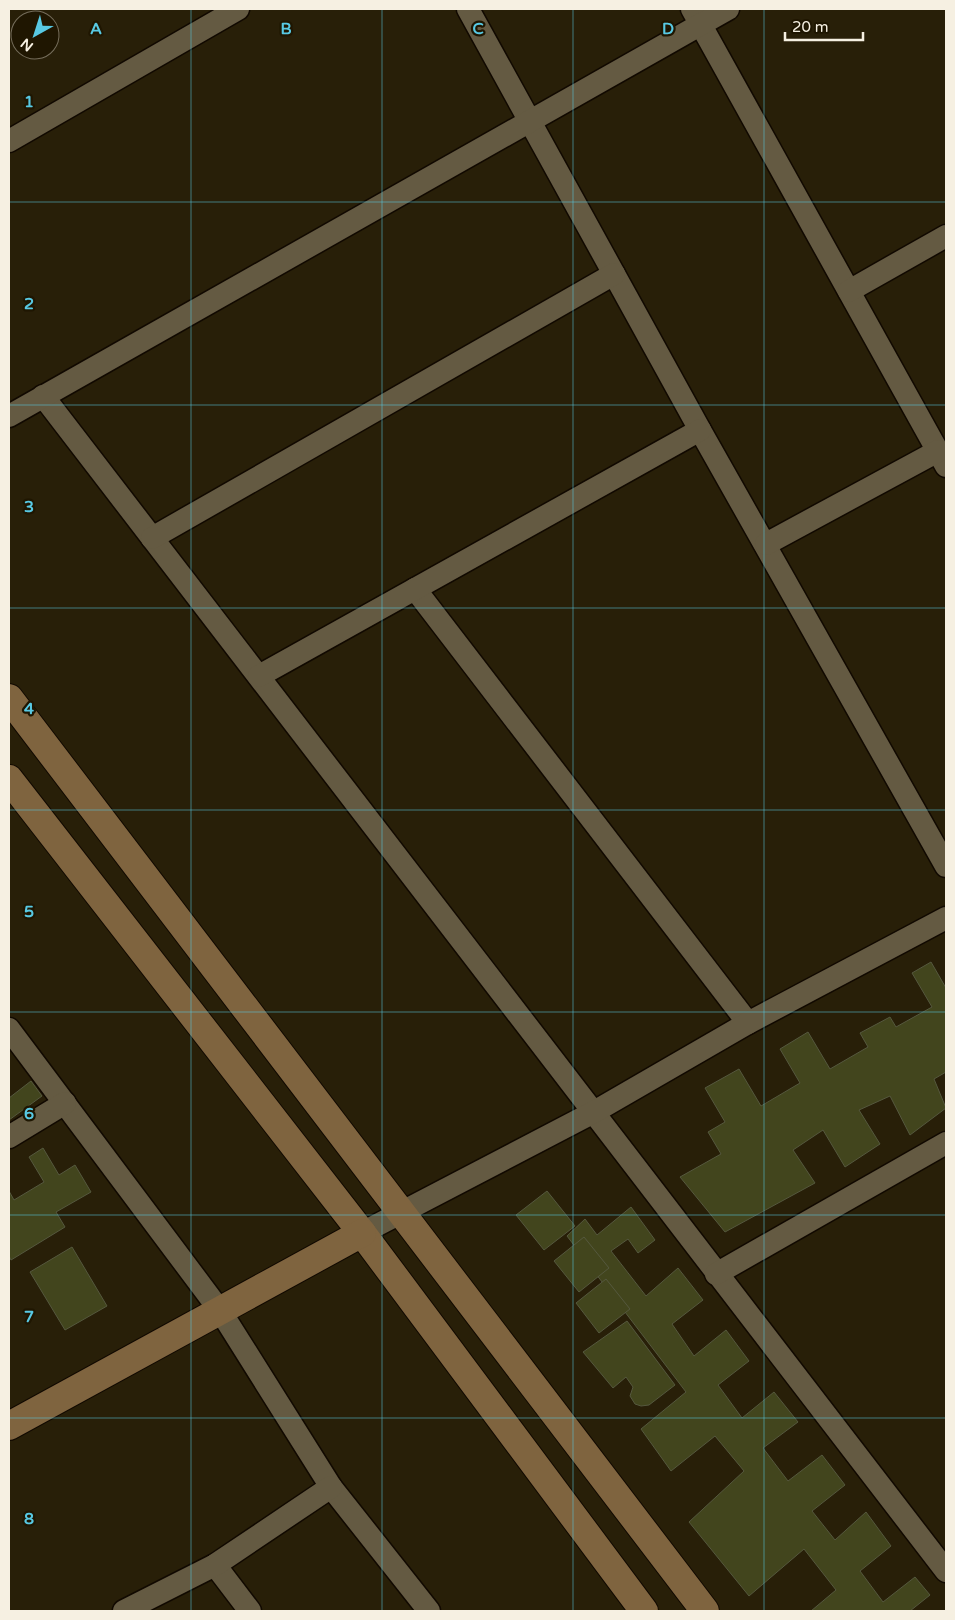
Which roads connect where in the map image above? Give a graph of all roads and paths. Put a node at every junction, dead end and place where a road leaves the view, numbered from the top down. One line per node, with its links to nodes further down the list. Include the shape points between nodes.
1 (238, 9): 6 (street)
2 (468, 9): 5 (street)
3 (728, 9): 4 (street)
4 (696, 16): 5 (street); 9 (street)
5 (530, 120): 8 (street); 10 (street)
6 (9, 141)
7 (946, 236): 9 (street)
8 (614, 274): 12 (street); 14 (street)
9 (849, 291): 13 (street)
10 (43, 396): 11 (street); 14 (street)
11 (9, 416)
12 (700, 430): 15 (street); 16 (street)
13 (942, 458): 15 (street)
14 (152, 538): 17 (street)
15 (766, 544): 20 (street)
16 (416, 589): 17 (street); 22 (street)
17 (259, 676): 25 (street)
18 (9, 698): 28 (street)
19 (9, 779): 29 (street)
20 (946, 866)
21 (946, 918): 22 (street)
22 (748, 1023): 25 (street)
23 (9, 1029): 24 (street)
24 (65, 1103): 26 (street); 31 (street)
25 (594, 1112): 28 (street); 30 (street)
26 (9, 1137)
27 (946, 1143): 30 (street)
28 (399, 1212): 29 (street); 40 (street)
29 (362, 1233): 31 (street); 39 (street)
30 (716, 1274): 35 (street)
31 (221, 1312): 32 (street); 33 (street)
32 (9, 1426)
33 (331, 1487): 34 (street); 38 (street)
34 (215, 1565): 36 (street); 37 (street)
35 (946, 1571)
36 (124, 1611)
37 (250, 1611)
38 (429, 1611)
39 (644, 1611)
40 (705, 1611)

